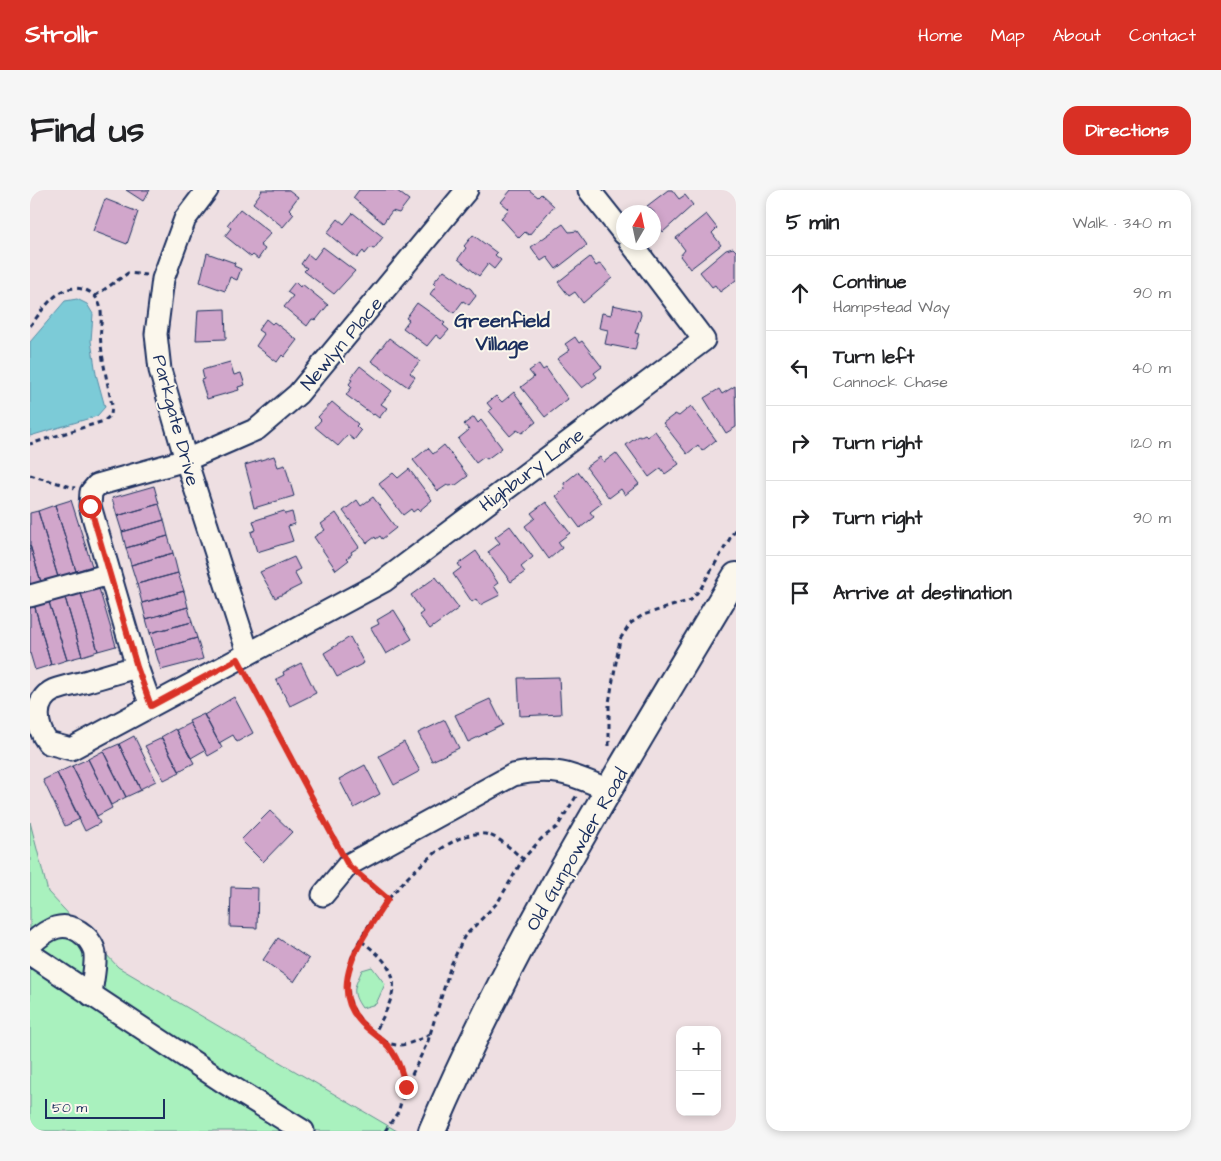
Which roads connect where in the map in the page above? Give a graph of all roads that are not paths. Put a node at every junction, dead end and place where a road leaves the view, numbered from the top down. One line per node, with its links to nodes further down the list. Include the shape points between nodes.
1 (207, 190): 6 (street, Parkgate Drive, via 185,220 163,280 156,334 160,370)
2 (467, 190): 6 (street, Newlyn Place, via 298,394 257,430)
3 (589, 190): 4 (street)
4 (616, 224)
5 (636, 250): 10 (street, Highbury Lane, via 704,340 384,580)
6 (186, 460): 7 (street, Newlyn Place, via 98,485 92,492 90,506); 10 (street, Parkgate Drive)
7 (110, 574): 9 (street); 11 (street)
8 (736, 576): 13 (main road, Old Gunpowder Road)
9 (30, 596)
10 (243, 656): 12 (street)
11 (137, 667): 12 (street); 12 (street, via 53,691 41,701 38,723 41,734 48,744 71,749)
12 (151, 706)
13 (598, 785): 14 (street, via 567,772 538,770 513,776 348,865); 19 (main road, Old Gunpowder Road, via 479,1025)
14 (323, 895)
15 (30, 945): 17 (street, via 45,930 60,925 76,928 89,939 96,953)
16 (30, 954): 17 (street)
17 (90, 995): 18 (street)
18 (303, 1131)
19 (432, 1131)

